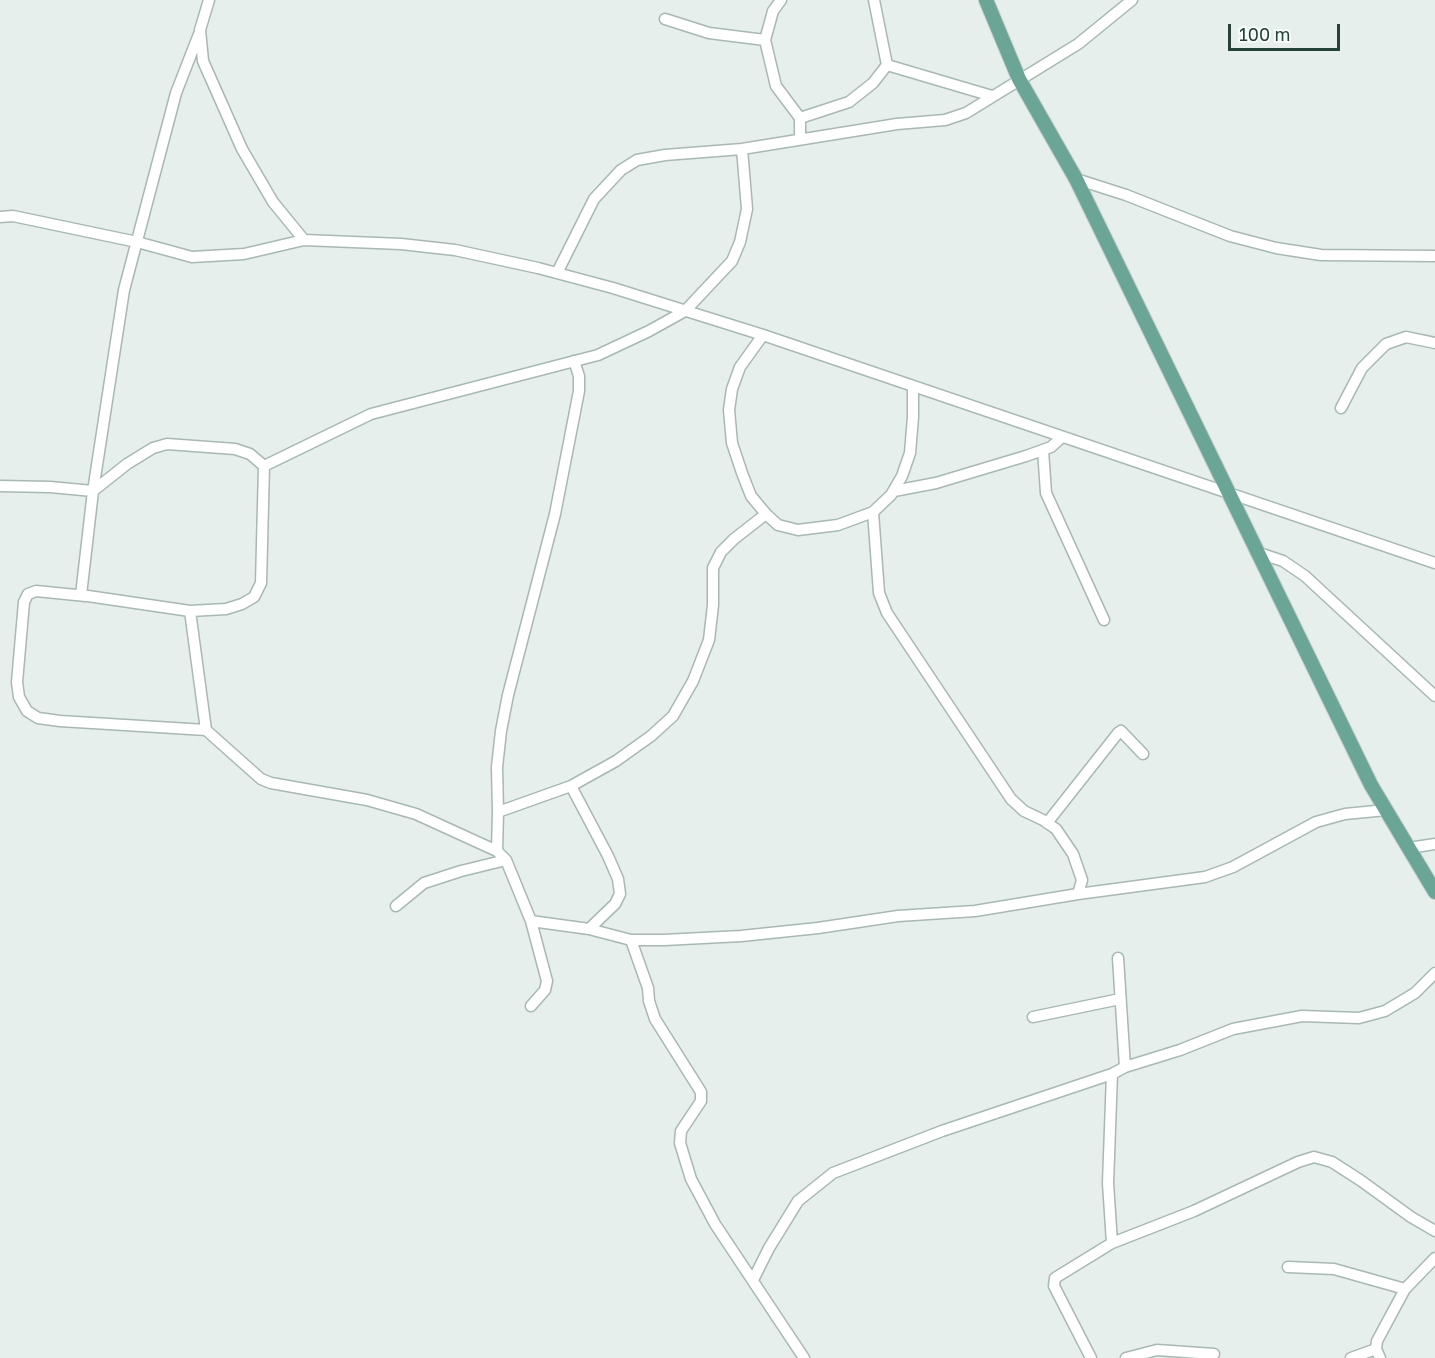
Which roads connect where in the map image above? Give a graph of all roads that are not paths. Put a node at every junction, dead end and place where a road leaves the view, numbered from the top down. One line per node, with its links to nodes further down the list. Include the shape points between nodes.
1 (209, 0): 7 (street)
2 (781, 0): 8 (street, via 773,11)
3 (874, 0): 9 (street)
4 (986, 0): 10 (main road)
5 (1132, 0): 10 (street, via 1078,44)
6 (665, 19): 8 (street, via 710,33)
7 (200, 30): 17 (street, via 203,61 242,149 273,202); 18 (street, via 176,93)
8 (765, 40): 12 (street, via 776,86)
9 (887, 65): 11 (street); 12 (street, via 873,83 849,102)
10 (1019, 80): 11 (street); 15 (main road)
11 (992, 96): 13 (street, via 966,113 945,120)
12 (800, 118): 13 (street)
13 (800, 139): 14 (street)
14 (742, 148): 20 (street, via 637,160 621,170 594,199); 21 (street, via 747,209 740,242 732,261)
15 (1076, 179): 19 (street, via 1230,236 1276,248 1321,255); 33 (main road)
16 (0, 217): 18 (street, via 13,216)
17 (304, 240): 18 (street, via 244,254 192,257); 20 (street, via 455,250)
18 (137, 242): 31 (street, via 124,290)
19 (1435, 256)
20 (557, 273): 21 (street)
21 (685, 311): 22 (street); 24 (street, via 598,355)
22 (763, 335): 25 (street); 35 (street, via 740,367 729,410 732,443 742,473 751,496)
23 (1435, 343): 26 (street, via 1406,337 1386,344 1362,368)
24 (574, 362): 29 (street, via 371,414); 46 (street, via 579,391 557,503 501,731)
25 (913, 387): 27 (street); 32 (street, via 910,453)
26 (1341, 408)
27 (1062, 437): 28 (street); 33 (street)
28 (1043, 450): 32 (street, via 936,483); 40 (street, via 1046,493)
29 (264, 466): 31 (street, via 250,454 235,449 167,444 127,464); 39 (street, via 261,583 254,597 226,609)
30 (0, 486): 31 (street)
31 (93, 491): 38 (street, via 81,596)
32 (894, 491): 34 (street)
33 (1228, 494): 36 (main road); 37 (street)
34 (873, 512): 35 (street, via 837,525 798,530 778,525); 47 (street, via 879,593 887,614 1011,800)
35 (766, 514): 44 (street, via 721,552 713,568 709,640 693,681 673,716 616,761)
36 (1256, 552): 41 (street, via 1283,561 1305,576); 45 (main road)
37 (1435, 563)
38 (86, 596): 39 (street); 42 (street, via 36,591 28,594 17,682 27,711 38,718 60,721)
39 (190, 611): 42 (street)
40 (1104, 620)
41 (1435, 696)
42 (206, 730): 50 (street, via 261,779 416,814)
43 (1143, 754): 47 (street, via 1118,732)
44 (571, 786): 46 (street); 56 (street, via 608,856 620,894)
45 (1386, 810): 49 (main road); 53 (street, via 1344,814 1316,822 1233,867 1205,877)
46 (498, 812): 50 (street)
47 (1047, 823): 53 (street, via 1073,854 1082,880)
48 (1435, 844): 49 (street)
49 (1409, 849): 52 (main road)
50 (497, 851): 51 (street)
51 (506, 860): 54 (street, via 424,883); 55 (street)
52 (1435, 892)
53 (1078, 894): 57 (street, via 975,911 898,916 807,929 701,939)
54 (396, 906)
55 (531, 921): 56 (street); 61 (street, via 547,981 545,990)
56 (589, 929): 57 (street)
57 (631, 940): 69 (street, via 656,1018 701,1092 701,1101 681,1131 680,1143 691,1179 715,1224)
58 (1118, 958): 60 (street)
59 (1435, 973): 63 (street, via 1415,993 1385,1011 1359,1018 1302,1016 1233,1029)
60 (1120, 999): 62 (street); 63 (street)
61 (531, 1006)
62 (1033, 1017)
63 (1125, 1067): 64 (street)
64 (1112, 1074): 66 (street, via 1108,1183); 69 (street, via 942,1131 833,1173 798,1201)
65 (1435, 1231): 66 (street, via 1332,1162 1314,1157)
66 (1112, 1243): 74 (street, via 1055,1278 1054,1287)
67 (1435, 1258): 70 (street)
68 (1288, 1267): 70 (street, via 1334,1269)
69 (753, 1280): 73 (street)
70 (1405, 1289): 72 (street, via 1377,1341)
71 (1214, 1354): 75 (street, via 1156,1350)
72 (1378, 1354): 76 (street)
73 (804, 1358)
74 (1090, 1358)
75 (1126, 1358)
76 (1352, 1358)

